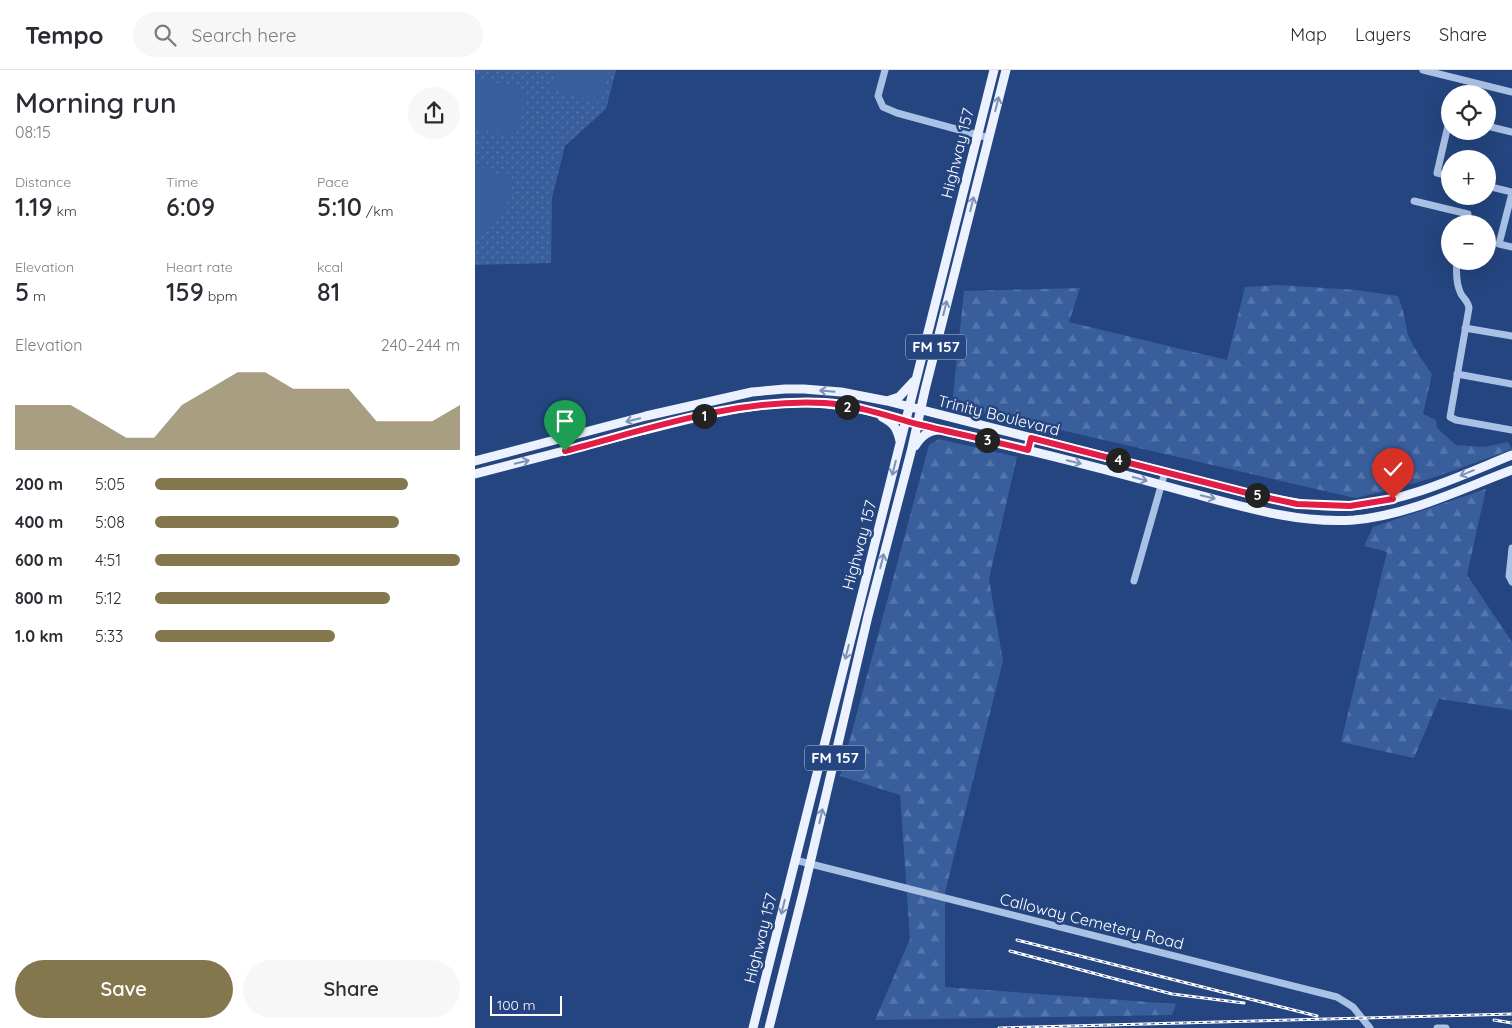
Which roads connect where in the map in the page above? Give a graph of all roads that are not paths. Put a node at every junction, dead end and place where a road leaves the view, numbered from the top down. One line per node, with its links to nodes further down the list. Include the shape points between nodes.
1 (885, 70): 10 (street, via 879,96 883,107)
2 (994, 70): 10 (main road, Highway 157 / FM 157)
3 (1006, 70): 11 (main road, Highway 157 / FM 157, one-way to 3)
4 (1423, 70): 6 (street)
5 (1463, 70): 6 (street)
6 (1461, 79): 7 (street)
7 (1512, 92)
8 (1496, 128): 9 (street)
9 (1512, 132)
10 (977, 135): 11 (street); 23 (main road, Highway 157 / FM 157)
11 (989, 138): 25 (main road, Highway 157 / FM 157, one-way to 11)
12 (1441, 156): 13 (street, via 1437,173)
13 (1441, 174)
14 (1496, 188): 15 (street)
15 (1512, 192): 18 (street, via 1499,244)
16 (1414, 201): 17 (street)
17 (1468, 215)
18 (1512, 248)
19 (1456, 270): 20 (street, via 1461,293 1469,308)
20 (1465, 328): 21 (street); 22 (street)
21 (1512, 336)
22 (1457, 374): 24 (street); 36 (street, via 1450,417)
23 (916, 379): 26 (main road, via 899,397); 27 (main road, Highway 157 / FM 157)
24 (1512, 384)
25 (925, 390): 28 (main road, Highway 157 / FM 157); 31 (main road, via 930,404)
26 (887, 401): 27 (main road, Trinity Boulevard); 29 (main road, Trinity Boulevard, one-way to 29, via 841,392 785,389 752,392)
27 (909, 408): 28 (main road, Trinity Boulevard); 32 (main road, Highway 157 / FM 157)
28 (921, 410): 31 (main road, Trinity Boulevard); 34 (main road, Highway 157 / FM 157)
29 (666, 411): 33 (main road); 41 (main road, Trinity Boulevard, one-way to 41)
30 (870, 412): 32 (main road, Trinity Boulevard); 33 (main road, Trinity Boulevard, via 826,404 753,406); 38 (main road, via 891,422 897,428)
31 (949, 417): 37 (main road, Trinity Boulevard)
32 (906, 420): 34 (main road, Trinity Boulevard); 38 (main road, Highway 157 / FM 157)
33 (669, 424): 44 (main road, Trinity Boulevard, one-way to 33)
34 (918, 424): 35 (main road, Trinity Boulevard); 40 (main road, Highway 157 / FM 157)
35 (943, 430): 39 (main road, Trinity Boulevard); 40 (main road, via 928,432)
36 (1512, 430)
37 (1031, 438): 39 (main road); 46 (main road, Trinity Boulevard)
38 (901, 443): 52 (main road, Highway 157 / FM 157, one-way to 52)
39 (1028, 450): 48 (main road, Trinity Boulevard, one-way to 48)
40 (911, 452): 53 (main road, Highway 157 / FM 157, one-way to 40)
41 (500, 454): 43 (main road, Trinity Boulevard); 44 (main road)
42 (1512, 455): 46 (main road, Trinity Boulevard, one-way to 46, via 1393,499 1336,506 1297,504)
43 (475, 461)
44 (504, 466): 47 (main road, Trinity Boulevard)
45 (1512, 470): 48 (main road, Trinity Boulevard, one-way to 45, via 1280,515 1336,520 1395,512)
46 (1165, 472): 48 (street)
47 (475, 474)
48 (1161, 485): 51 (street)
49 (1512, 548): 50 (street)
50 (1511, 578)
51 (1134, 581)
52 (859, 605): 53 (main road); 54 (main road, Highway 157 / FM 157, one-way to 54)
53 (870, 608): 55 (main road, Highway 157 / FM 157, one-way to 53)
54 (795, 860): 55 (street, Calloway Cemetery Road); 56 (main road, Highway 157 / FM 157, one-way to 56)
55 (810, 864): 57 (main road, Highway 157 / FM 157); 58 (street, Calloway Cemetery Road, via 1337,997 1353,1007)
56 (753, 1028)
57 (769, 1028)
58 (1370, 1028)
59 (1437, 1028): 60 (street)
60 (1446, 1028)

